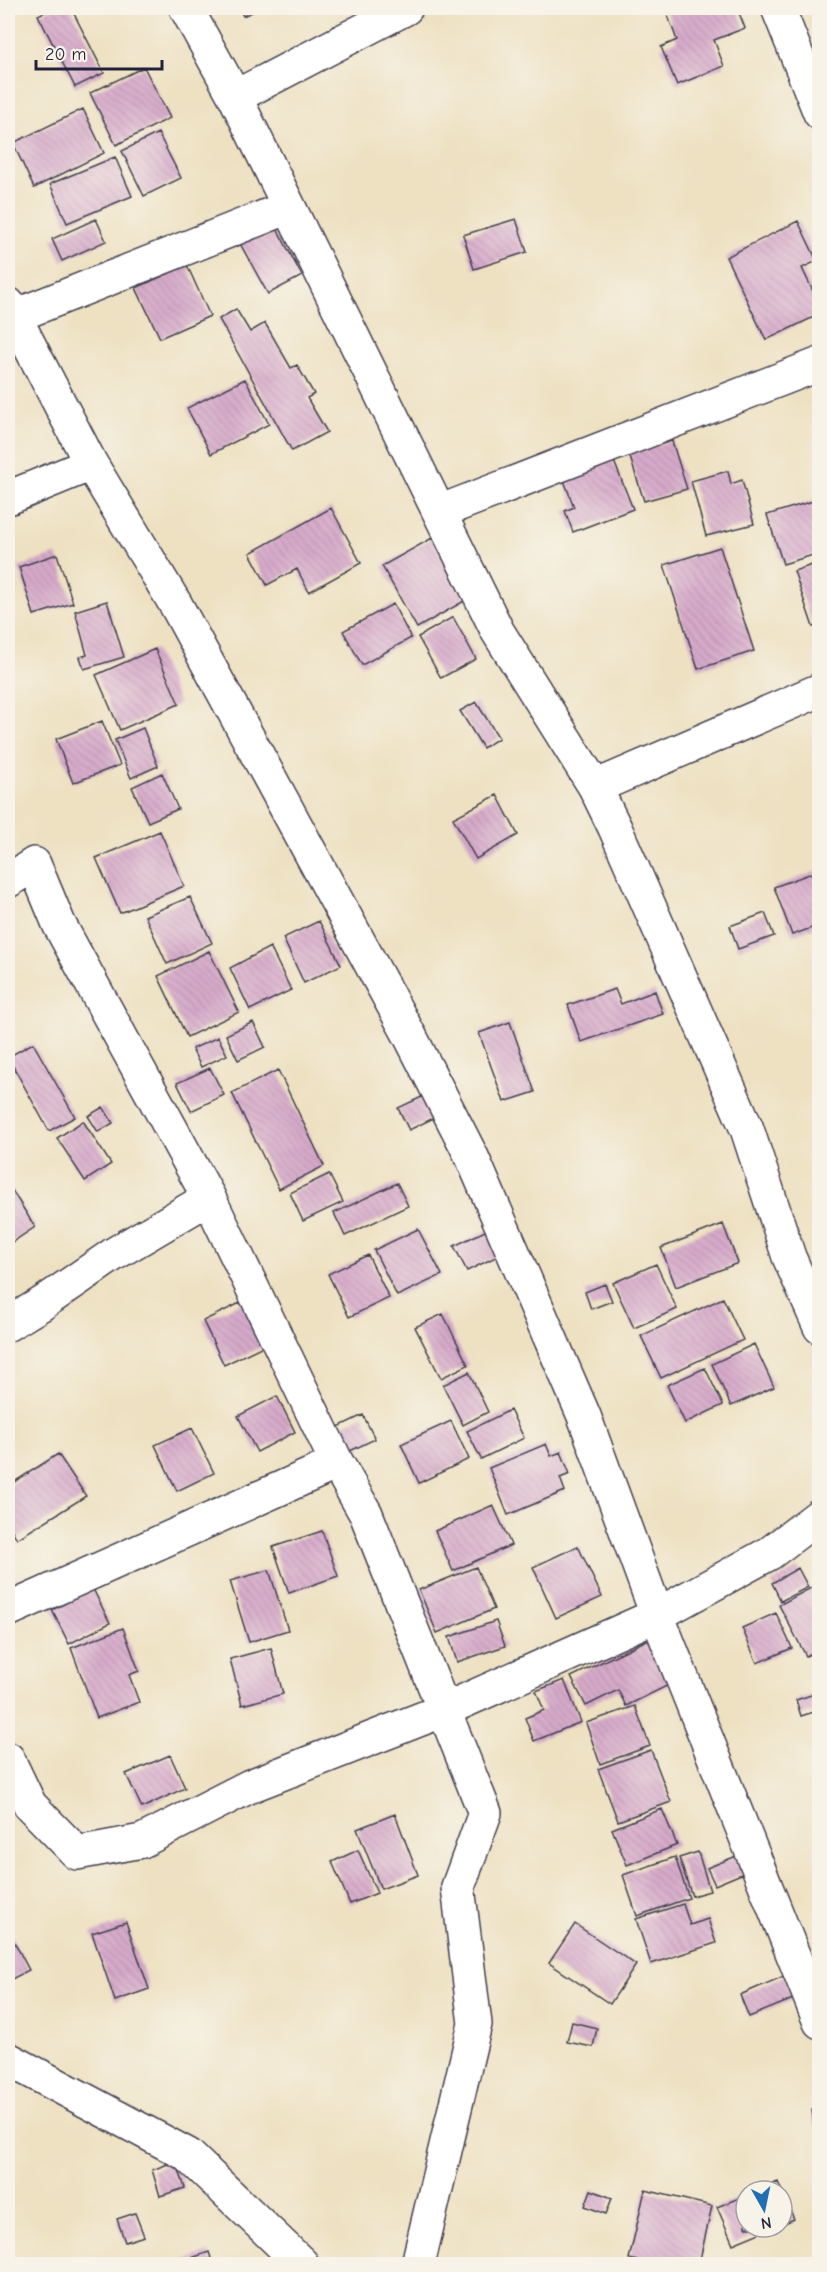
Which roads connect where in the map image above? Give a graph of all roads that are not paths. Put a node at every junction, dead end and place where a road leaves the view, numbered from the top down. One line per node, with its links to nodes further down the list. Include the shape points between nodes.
1 (186, 8): 4 (street)
2 (406, 8): 4 (street)
3 (778, 8): 5 (street)
4 (235, 97): 6 (street)
5 (819, 113)
6 (289, 207): 7 (street); 11 (street)
7 (11, 310): 9 (street)
8 (819, 363): 11 (street)
9 (91, 464): 10 (street); 21 (street, via 176,605 472,1157 584,1416)
10 (8, 498)
11 (439, 512): 13 (street, via 498,632)
12 (819, 690): 13 (street)
13 (595, 787): 17 (street, via 747,1129 789,1257)
14 (8, 880): 15 (street, via 34,864 59,924)
15 (209, 1198): 16 (street, via 114,1254); 18 (street)
16 (8, 1324)
17 (819, 1327)
18 (337, 1463): 20 (street); 22 (street, via 366,1514)
19 (819, 1515): 21 (street, via 770,1553)
20 (8, 1610)
21 (657, 1615): 22 (street); 24 (street)
22 (444, 1710): 23 (street, via 250,1786 142,1841 77,1853 30,1805); 27 (street, via 485,1813 458,1887 476,2024)
23 (8, 1759)
24 (819, 2022)
25 (8, 2059): 26 (street, via 188,2155)
26 (302, 2265)
27 (418, 2265)

